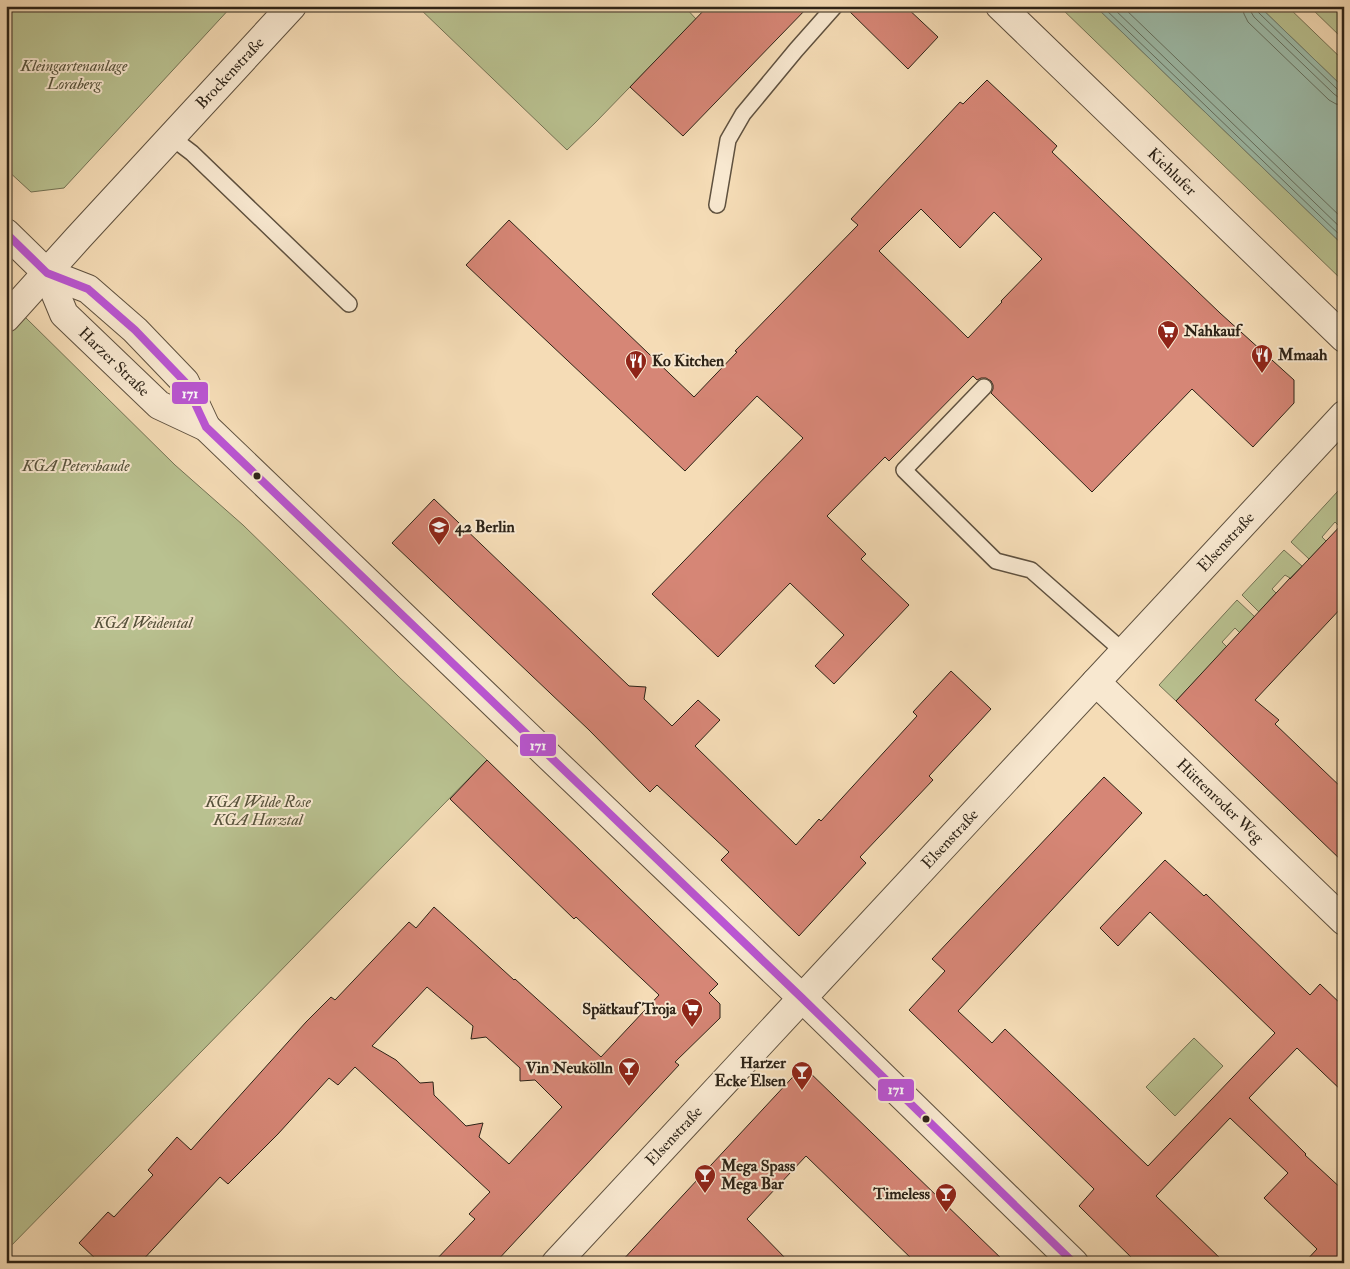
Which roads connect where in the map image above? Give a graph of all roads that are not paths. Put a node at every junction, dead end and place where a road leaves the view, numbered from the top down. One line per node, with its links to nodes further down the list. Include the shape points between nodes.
1 (292, 6): 4 (street, Brockenstraße)
2 (835, 6): 5 (lane, via 743,114 728,140)
3 (1000, 6): 10 (street, Kiehlufer)
4 (171, 137): 7 (street, Brockenstraße); 8 (lane, via 192,153)
5 (717, 205)
6 (6, 234): 7 (street, Harzer Straße)
7 (47, 273): 9 (street, Brockenstraße); 13 (street, Harzer Straße, via 64,314 160,405); 13 (street, Harzer Straße, via 88,289 135,330 185,382)
8 (349, 304)
9 (6, 318)
10 (1344, 338)
11 (984, 387): 14 (lane, via 904,470 996,560 1031,570)
12 (1344, 415): 14 (street, Elsenstraße)
13 (206, 427): 17 (street, Harzer Straße)
14 (1124, 652): 15 (street, Elsenstraße)
15 (1096, 682): 16 (street, Hüttenroder Weg); 17 (street, Elsenstraße)
16 (1344, 921)
17 (802, 998): 18 (street, Elsenstraße); 19 (street, Harzer Straße)
18 (556, 1263)
19 (1074, 1263)

